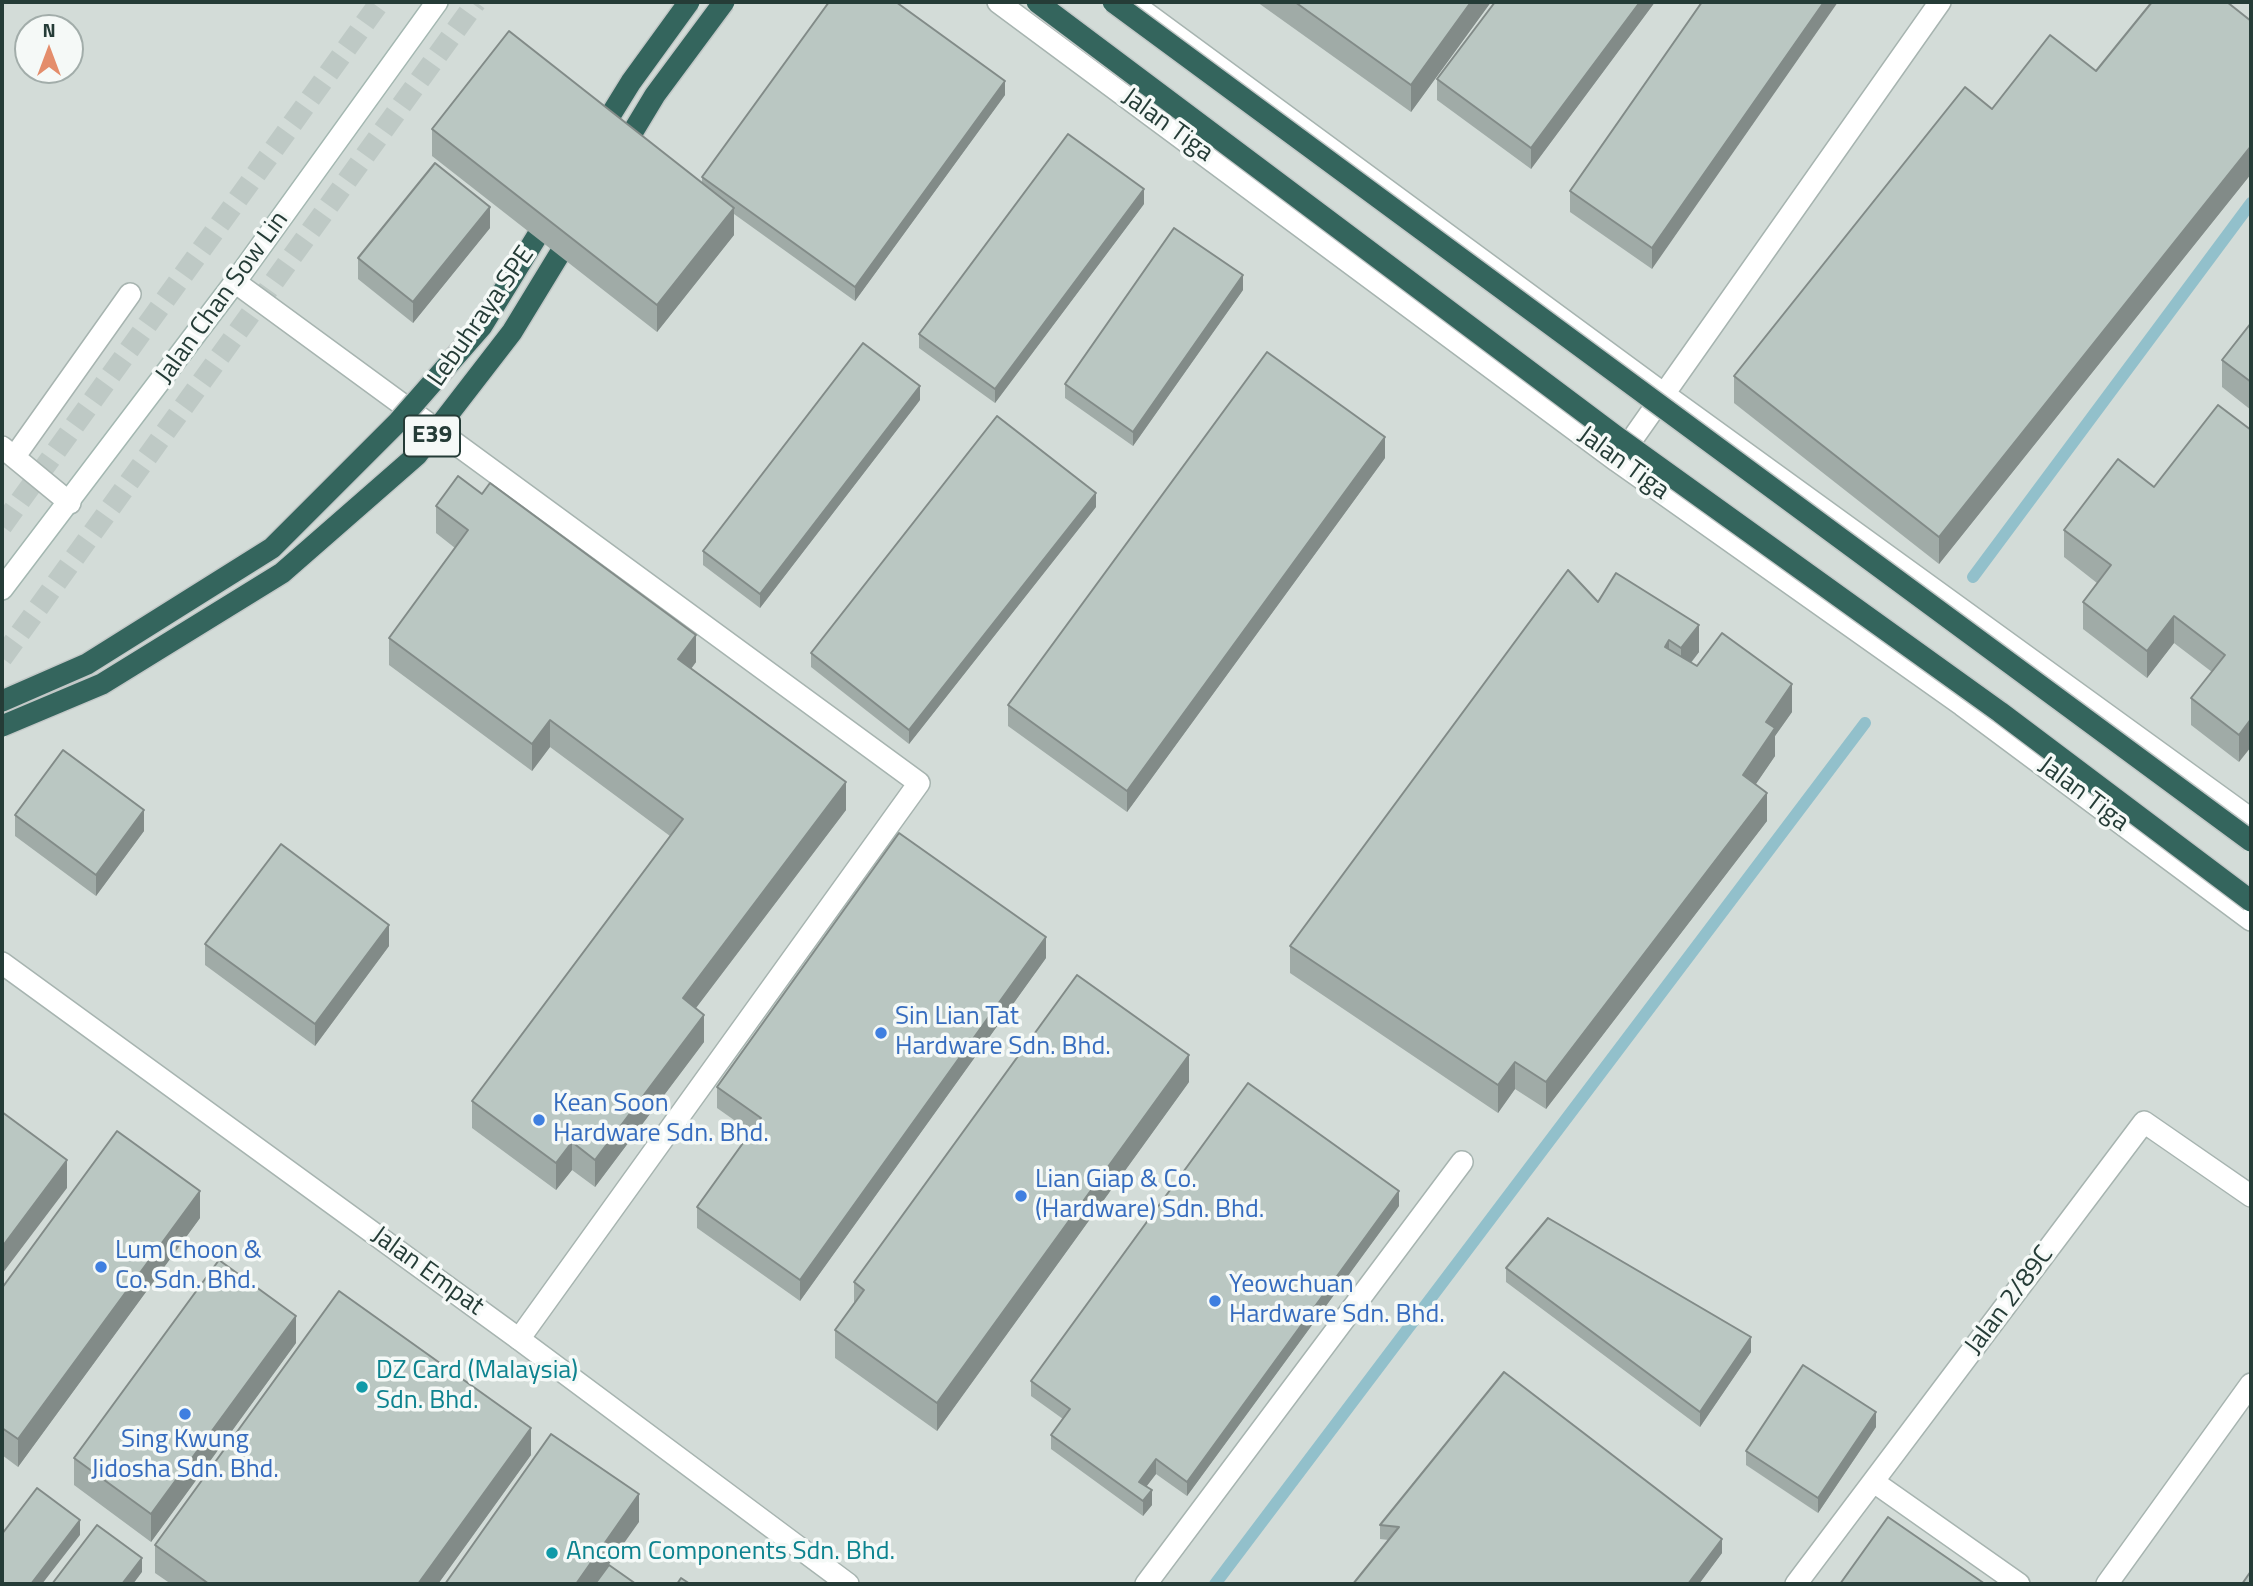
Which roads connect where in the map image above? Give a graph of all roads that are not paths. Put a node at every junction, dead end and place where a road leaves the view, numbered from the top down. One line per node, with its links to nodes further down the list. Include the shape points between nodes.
1 (437, 2): 13 (street, Jalan Chan Sow Lin)
2 (689, 2): 9 (highway, bridge)
3 (724, 2): 10 (highway, bridge, via 656,95)
4 (998, 2): 17 (street, Jalan Tiga)
5 (1037, 2): 24 (highway, bridge, via 1617,437 2000,712)
6 (1113, 2): 23 (highway, bridge)
7 (1131, 2): 15 (street)
8 (1940, 2): 15 (street)
9 (588, 152)
10 (612, 166)
11 (560, 198): 20 (highway, Lebuhraya SPE / E39, bridge, via 482,326 398,422 272,548 87,664)
12 (584, 214): 21 (highway, Lebuhraya SPE / E39, bridge, via 512,332 407,464 282,573 102,684)
13 (235, 282): 18 (street, Jalan Chan Sow Lin); 29 (street, via 919,783)
14 (130, 294): 16 (street)
15 (1664, 394): 17 (street); 22 (street)
16 (8, 452): 18 (street)
17 (1617, 461): 25 (street, Jalan Tiga, via 1962,705)
18 (70, 503): 19 (street, Jalan Chan Sow Lin)
19 (2, 589)
20 (2, 701)
21 (2, 726)
22 (2251, 820)
23 (2251, 841)
24 (2251, 901)
25 (2251, 920)
26 (2, 963): 29 (street, Jalan Empat)
27 (1462, 1162): 33 (street)
28 (2251, 1196): 31 (street, Jalan 2/89C, via 2144,1122)
29 (519, 1339): 32 (street, Jalan Empat)
30 (2251, 1384): 36 (street)
31 (1874, 1482): 34 (street, Jalan 2/89C); 35 (street)
32 (848, 1584)
33 (1146, 1584)
34 (1796, 1584)
35 (2019, 1584)
36 (2107, 1584)

